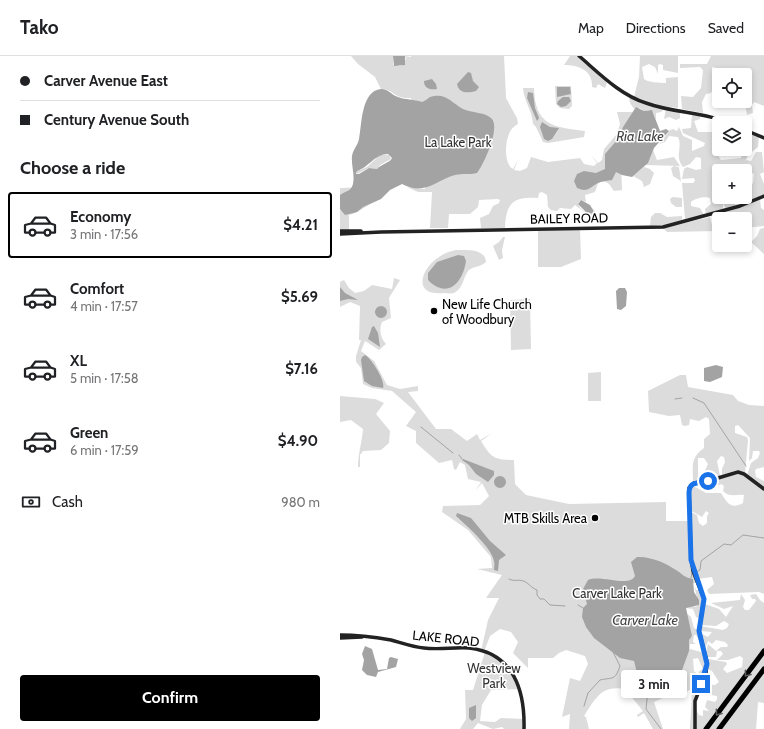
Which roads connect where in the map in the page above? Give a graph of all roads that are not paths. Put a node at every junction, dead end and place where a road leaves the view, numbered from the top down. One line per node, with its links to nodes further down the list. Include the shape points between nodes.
1 (579, 56): 2 (street, via 620,90 638,100)
2 (712, 118)
3 (752, 133): 4 (street)
4 (764, 138)
5 (764, 196): 7 (street, BAILEY ROAD, via 741,206 661,227)
6 (340, 231): 7 (street, BAILEY ROAD)
7 (368, 232): 8 (street, BAILEY ROAD)
8 (340, 234)
9 (764, 489): 14 (street, via 739,472 691,484 690,556 704,599 699,631 707,661 695,702)
10 (340, 637): 13 (street, LAKE ROAD, via 367,637 427,648 472,649 491,655 506,665 519,684 524,702)
11 (764, 651): 15 (highway, one-way to 15)
12 (764, 669): 16 (highway)
13 (524, 729)
14 (695, 729)
15 (706, 729)
16 (719, 729)

